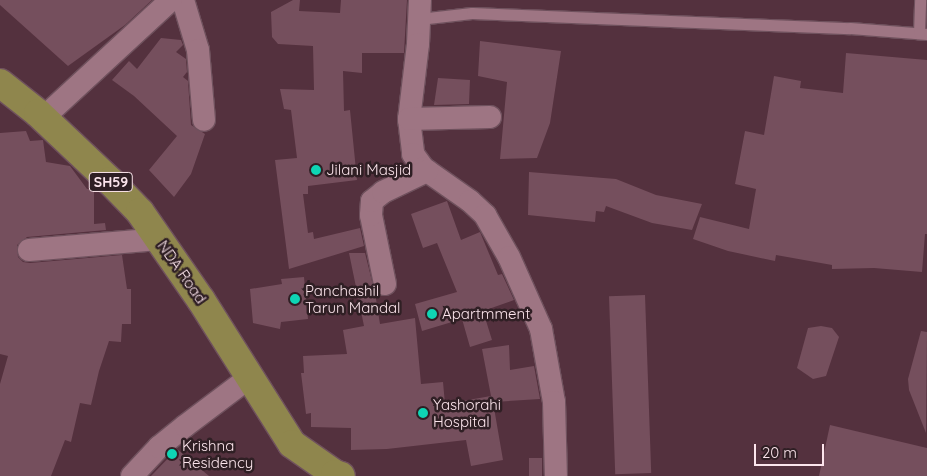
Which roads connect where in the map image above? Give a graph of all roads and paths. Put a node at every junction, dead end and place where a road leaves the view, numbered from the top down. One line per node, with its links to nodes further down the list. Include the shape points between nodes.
1 (172, 0): 8 (street)
2 (183, 0): 10 (street, via 198,50)
3 (920, 0): 5 (lane)
4 (419, 9): 5 (lane); 9 (street)
5 (923, 34)
6 (0, 83): 8 (main road, NDA Road / SH59)
7 (490, 117): 9 (street)
8 (43, 118): 12 (main road, NDA Road / SH59, via 140,212)
9 (409, 119): 11 (street, via 413,154)
10 (204, 120)
11 (427, 171): 14 (street, via 372,200 371,215); 18 (street, via 470,200 485,215 509,257 541,330 554,402)
12 (158, 239): 13 (street); 15 (main road, NDA Road / SH59, via 202,300)
13 (29, 250)
14 (385, 284)
15 (250, 377): 16 (main road, NDA Road / SH59, via 292,444); 17 (street, via 172,436)
16 (337, 475)
17 (132, 476)
18 (556, 476)

